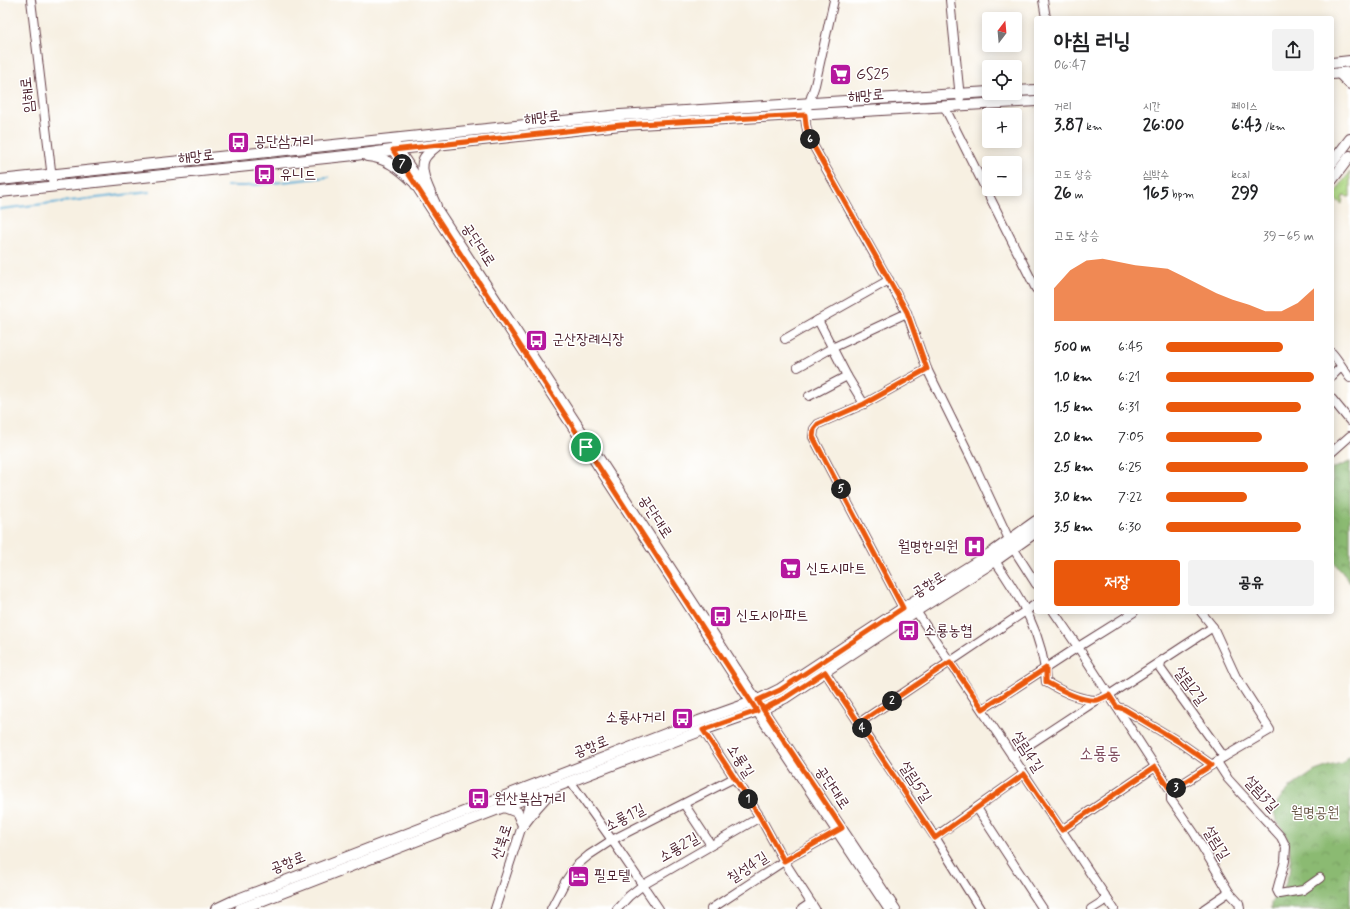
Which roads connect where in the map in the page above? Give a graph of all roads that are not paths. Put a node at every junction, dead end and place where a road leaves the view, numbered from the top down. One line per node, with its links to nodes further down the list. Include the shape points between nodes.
1 (32, 0): 27 (street, 임해로)
2 (834, 0): 16 (street)
3 (950, 0): 14 (street)
4 (1043, 0): 5 (street)
5 (1046, 16)
6 (1350, 61): 7 (main road)
7 (1334, 63)
8 (1350, 72): 9 (main road)
9 (1336, 73): 10 (main road)
10 (1350, 84)
11 (1034, 90): 12 (main road)
12 (1022, 91)
13 (982, 92): 14 (main road, 해망로)
14 (959, 93): 16 (main road, 해망로); 17 (street)
15 (1034, 101): 17 (main road, 해망로)
16 (809, 103): 19 (street); 20 (main road, 해망로, via 620,115)
17 (960, 105): 18 (main road, 해망로)
18 (944, 106): 19 (main road, 해망로); 35 (street)
19 (805, 115): 22 (main road, 해망로, via 621,125); 34 (street, via 809,138)
20 (390, 139): 23 (street, 공단대로); 27 (main road, 해망로)
21 (1350, 139): 26 (main road)
22 (438, 145): 23 (main road, 해망로); 33 (main road, via 424,159 423,167)
23 (396, 149): 24 (main road, 해망로); 30 (street, 공단대로); 33 (street, 공단대로)
24 (355, 155): 30 (main road, via 370,156 389,162); 31 (main road, 해망로)
25 (1350, 156): 28 (main road)
26 (1334, 160)
27 (51, 175): 29 (main road, 해망로); 31 (street, 임해로)
28 (1334, 177)
29 (0, 180)
30 (413, 181): 73 (street, 공단대로)
31 (53, 187): 32 (main road, 해망로)
32 (0, 192)
33 (436, 206): 73 (street, 공단대로)
34 (889, 280): 36 (street); 37 (street)
35 (1034, 285)
36 (907, 312): 39 (street); 43 (street)
37 (818, 320): 38 (street); 39 (street)
38 (785, 339)
39 (832, 348): 41 (street); 45 (street)
40 (1334, 356): 42 (street)
41 (798, 367)
42 (1341, 367): 44 (street); 46 (street)
43 (927, 369): 49 (street); 55 (street)
44 (1334, 374)
45 (847, 376): 47 (street); 49 (street)
46 (1350, 378)
47 (809, 396)
48 (1334, 401): 50 (street)
49 (864, 404): 59 (street, via 818,424 813,437)
50 (1350, 421)
51 (1350, 436): 52 (street)
52 (1334, 450)
53 (1034, 523): 55 (main road, 공항로)
54 (1034, 533): 55 (main road, 공항로)
55 (1012, 544): 56 (main road, 공항로); 57 (street); 59 (main road, 공항로, via 994,551)
56 (995, 561): 60 (street); 61 (main road, 공항로)
57 (1034, 581)
58 (1034, 605): 60 (street)
59 (903, 608): 73 (main road, 공항로)
60 (1026, 610): 67 (street); 69 (street, via 1039,640)
61 (916, 611): 67 (street, 설림4길); 70 (main road, 공항로)
62 (1055, 614): 66 (street, 설림길)
63 (1131, 614): 66 (street)
64 (1203, 614): 65 (street)
65 (1213, 627): 68 (street, 설림2길); 79 (street, via 1236,677 1270,730)
66 (1078, 647): 69 (street); 71 (street, 설림길)
67 (950, 662): 75 (street, 설림4길); 76 (street)
68 (1161, 662): 71 (street); 79 (street, 설림2길, via 1160,668)
69 (1046, 668): 72 (street, via 1046,682 1070,694); 75 (street)
70 (825, 672): 73 (main road, 공항로, via 785,698); 76 (street, 설림5길)
71 (1109, 695): 72 (street); 74 (street, 설림길)
72 (1097, 700): 78 (street)
73 (757, 706): 77 (main road, 공항로); 85 (main road, 공항로, via 699,721); 94 (street, 공단대로)
74 (1117, 707): 80 (street, 설림3길); 81 (street, 설림길)
75 (983, 709): 78 (street, 설림4길)
76 (859, 723): 96 (street, 설림5길)
77 (703, 730): 83 (street, 소룡길); 84 (main road, 공항로)
78 (1012, 756): 82 (street, 설림4길)
79 (1224, 757): 80 (street)
80 (1214, 764): 87 (street); 100 (street, 설림3길, via 1281,837 1286,847 1277,890 1279,894 1303,890)
81 (1155, 767): 87 (street, 설림길); 95 (street)
82 (1024, 774): 91 (street); 95 (street, 설림4길)
83 (734, 778): 89 (street, 소룡1길); 92 (street, 소룡길)
84 (570, 781): 86 (main road, 공항로); 97 (street)
85 (536, 784): 88 (street, 산북로); 105 (main road, 공항로)
86 (555, 787): 88 (main road, 공항로); 93 (main road)
87 (1171, 791): 102 (street, 설림길, via 1171,800)
88 (533, 796): 90 (main road, 공항로); 93 (street, 산북로)
89 (684, 804): 97 (street, 소룡1길); 98 (street)
90 (504, 806): 93 (main road, via 517,812); 106 (main road, 공항로)
91 (977, 808): 96 (street); 116 (street)
92 (760, 817): 98 (street, 소룡2길); 99 (street, 소룡길)
93 (522, 826): 107 (street, 산북로)
94 (839, 830): 99 (street, 칠성4길); 113 (street, 공단대로); 114 (street, 공단대로)
95 (1062, 830): 103 (street, 설림4길)
96 (935, 838): 115 (street, 설림5길)
97 (612, 840): 101 (street); 108 (street, 소룡1길, via 576,866)
98 (711, 845): 101 (street, 소룡2길)
99 (784, 861): 104 (street, 소룡길); 111 (street, 칠성4길)
100 (1320, 878)
101 (643, 885): 109 (street, 소룡2길); 110 (street)
102 (1230, 892): 119 (street); 120 (street, 설림길, via 1239,903)
103 (1107, 899): 117 (street); 118 (street, 설림4길)
104 (813, 906): 112 (street)
105 (216, 909)
106 (240, 909)
107 (495, 909)
108 (551, 909)
109 (617, 909)
110 (659, 909)
111 (710, 909)
112 (802, 909)
113 (888, 909)
114 (896, 909)
115 (980, 909)
116 (1043, 909)
117 (1091, 909)
118 (1114, 909)
119 (1204, 909)
120 (1240, 909)

